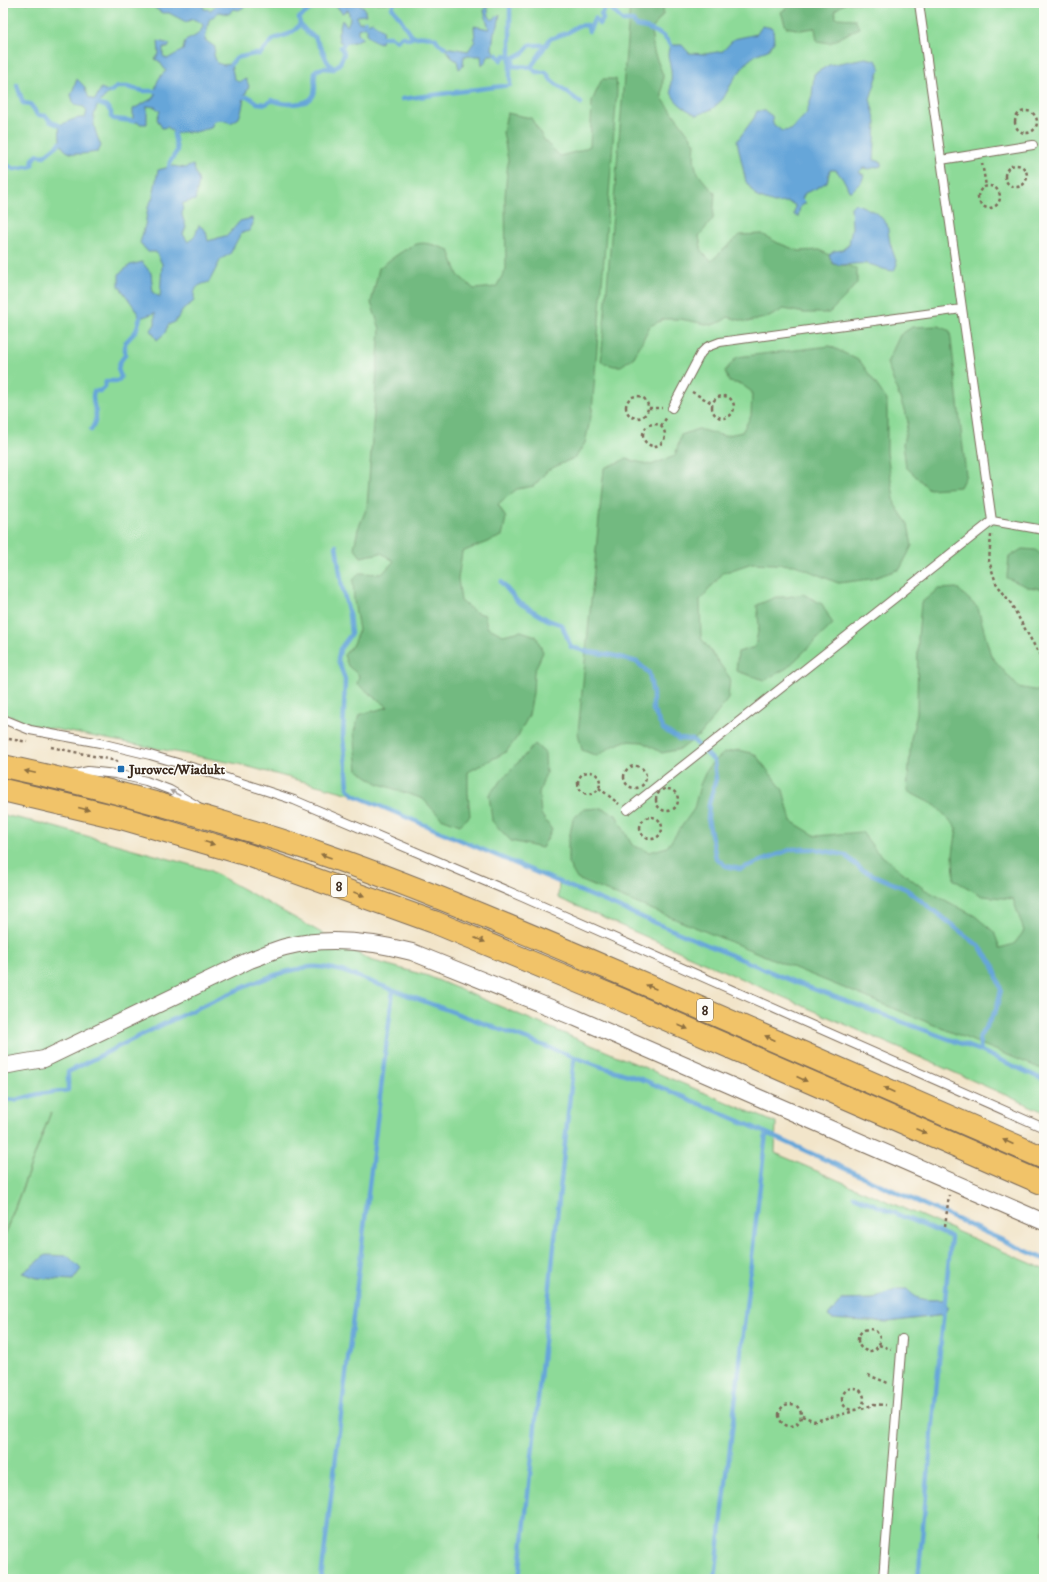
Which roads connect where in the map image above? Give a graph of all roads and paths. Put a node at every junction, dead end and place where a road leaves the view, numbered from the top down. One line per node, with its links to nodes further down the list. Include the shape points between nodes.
1 (919, 3): 5 (lane)
2 (1034, 131): 2 (path, via 1027,134 1019,131 1015,126 1017,115 1026,110 1034,113 1038,124)
3 (1033, 145): 4 (lane)
4 (981, 154): 5 (lane); 7 (path)
5 (941, 160): 8 (lane)
6 (1024, 184): 6 (path, via 1013,187 1007,182 1007,169 1017,164 1024,167 1028,177)
7 (986, 186): 7 (path, via 993,186 1000,191 1000,202 994,208 986,208 978,200 980,190)
8 (962, 309): 9 (lane, via 720,342 707,347 701,353); 14 (lane)
9 (683, 388): 10 (path); 11 (lane)
10 (712, 403): 10 (path, via 717,397 728,396 733,401 734,412 728,417 720,418 714,414)
11 (672, 408)
12 (645, 415): 12 (path, via 634,418 628,414 626,407 630,397 637,395 647,401 649,408)
13 (661, 444): 13 (path, via 650,446 644,442 642,431 647,425 654,423 664,429 665,437)
14 (992, 521): 15 (lane); 16 (path, via 989,561 996,584 1010,602); 29 (lane)
15 (1044, 530)
16 (1044, 660)
17 (3, 719): 32 (lane, via 30,730 150,755 294,800 522,897)
18 (3, 738): 19 (path)
19 (33, 743)
20 (46, 746): 22 (path, via 117,761)
21 (3, 766): 33 (highway, 8, one-way to 21, via 524,932 446,901 313,851 204,817)
22 (115, 768)
23 (643, 785): 23 (path, via 632,788 626,783 624,776 629,767 636,765 645,771 647,778)
24 (599, 788): 24 (path, via 589,794 582,792 577,783 579,776 589,771 596,774 600,780); 29 (path)
25 (3, 790): 26 (highway, 8)
26 (46, 800): 27 (highway); 34 (highway, 8, one-way to 34, via 128,820 248,855 434,922 622,1000)
27 (3, 803)
28 (675, 809): 28 (path, via 668,812 658,807 656,796 660,791 667,788 677,794 679,802)
29 (627, 810)
30 (659, 837): 30 (path, via 652,840 644,838 640,828 642,821 648,817 659,819 663,830)
31 (3, 1066): 36 (street, via 44,1059 250,960 284,947 360,941 412,952 576,1018)
32 (1044, 1128)
33 (1044, 1158)
34 (1044, 1184)
35 (947, 1209): 37 (path)
36 (1044, 1222)
37 (945, 1226)
38 (902, 1339): 41 (lane)
39 (877, 1348): 39 (path, via 866,1351 860,1347 857,1340 859,1333 869,1328 876,1331 880,1338)
40 (868, 1375): 41 (path)
41 (898, 1387): 42 (lane)
42 (896, 1406): 43 (path, via 874,1404); 46 (lane)
43 (858, 1410): 44 (path); 44 (path, via 865,1401 863,1394 857,1389 850,1388 844,1393 842,1403 847,1409)
44 (854, 1411): 45 (path, via 815,1421)
45 (802, 1416): 45 (path, via 798,1423 790,1426 783,1424 778,1415 781,1408 790,1403 797,1406)
46 (882, 1579)

